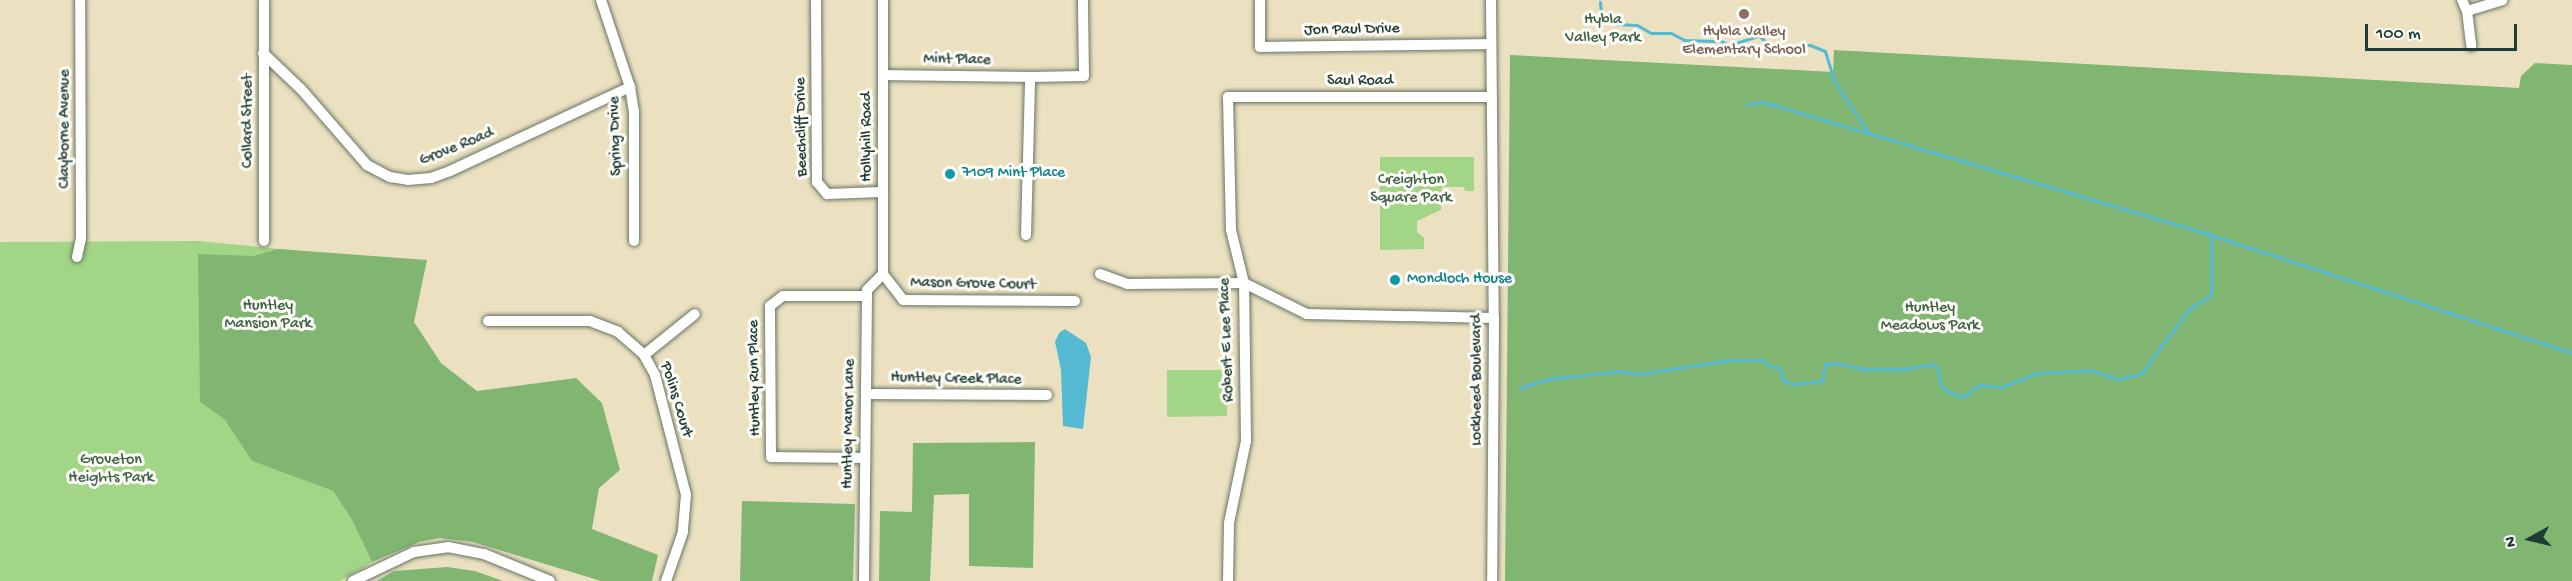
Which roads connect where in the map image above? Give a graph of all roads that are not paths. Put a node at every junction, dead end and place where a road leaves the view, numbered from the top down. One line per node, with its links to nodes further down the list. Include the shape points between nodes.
1 (80, 0): 24 (street, Clayborne Avenue, via 81,238)
2 (264, 0): 14 (street, Collard Street)
3 (601, 0): 17 (street, Spring Drive)
4 (816, 0): 20 (street, Beechcliff Drive, via 817,182 827,194)
5 (883, 0): 15 (street, Hollyhill Road)
6 (1083, 0): 16 (street, Mint Place, via 1084,76)
7 (1260, 0): 12 (street, Jon Paul Drive, via 1260,47)
8 (1491, 0): 12 (street, Lockheed Boulevard)
9 (2462, 0): 11 (street)
10 (2502, 0): 11 (street)
11 (2467, 11): 13 (street)
12 (1491, 45): 19 (street, Lockheed Boulevard)
13 (2471, 46)
14 (263, 53): 17 (street, Grove Road, via 301,89 367,165 390,177 408,180 440,175); 22 (street, Collard Street)
15 (883, 75): 16 (street, Mint Place); 20 (street, Hollyhill Road)
16 (1030, 77): 21 (street)
17 (630, 87): 23 (street, Spring Drive, via 634,111)
18 (1228, 97): 19 (street, Saul Road); 27 (street, Robert E Lee Place, via 1231,230)
19 (1491, 97): 31 (street, Lockheed Boulevard)
20 (883, 192): 25 (street, Hollyhill Road)
21 (1026, 236)
22 (264, 241)
23 (634, 241)
24 (77, 257)
25 (883, 274): 28 (street, via 867,290); 29 (street, Mason Grove Court, via 903,300)
26 (1100, 274): 27 (street, via 1127,284)
27 (1244, 283): 31 (street, via 1306,314); 41 (street, Robert E Lee Place, via 1246,441 1229,523)
28 (867, 296): 34 (street, Huntley Manor Lane); 36 (street, Huntley Run Place, via 783,296 770,306 771,457)
29 (1074, 301)
30 (695, 314): 33 (street)
31 (1494, 318): 42 (street, Lockheed Boulevard)
32 (488, 321): 33 (street, Polins Court, via 590,321 618,332)
33 (644, 355): 39 (street, Polins Court, via 655,375 686,495 687,518)
34 (866, 394): 35 (street, Huntley Creek Place); 36 (street, Huntley Manor Lane)
35 (1047, 395)
36 (865, 458): 40 (street, Huntley Manor Lane)
37 (353, 581): 38 (street, via 414,552 448,547 484,555)
38 (549, 581)
39 (666, 581)
40 (864, 581)
41 (1228, 581)
42 (1492, 581)

